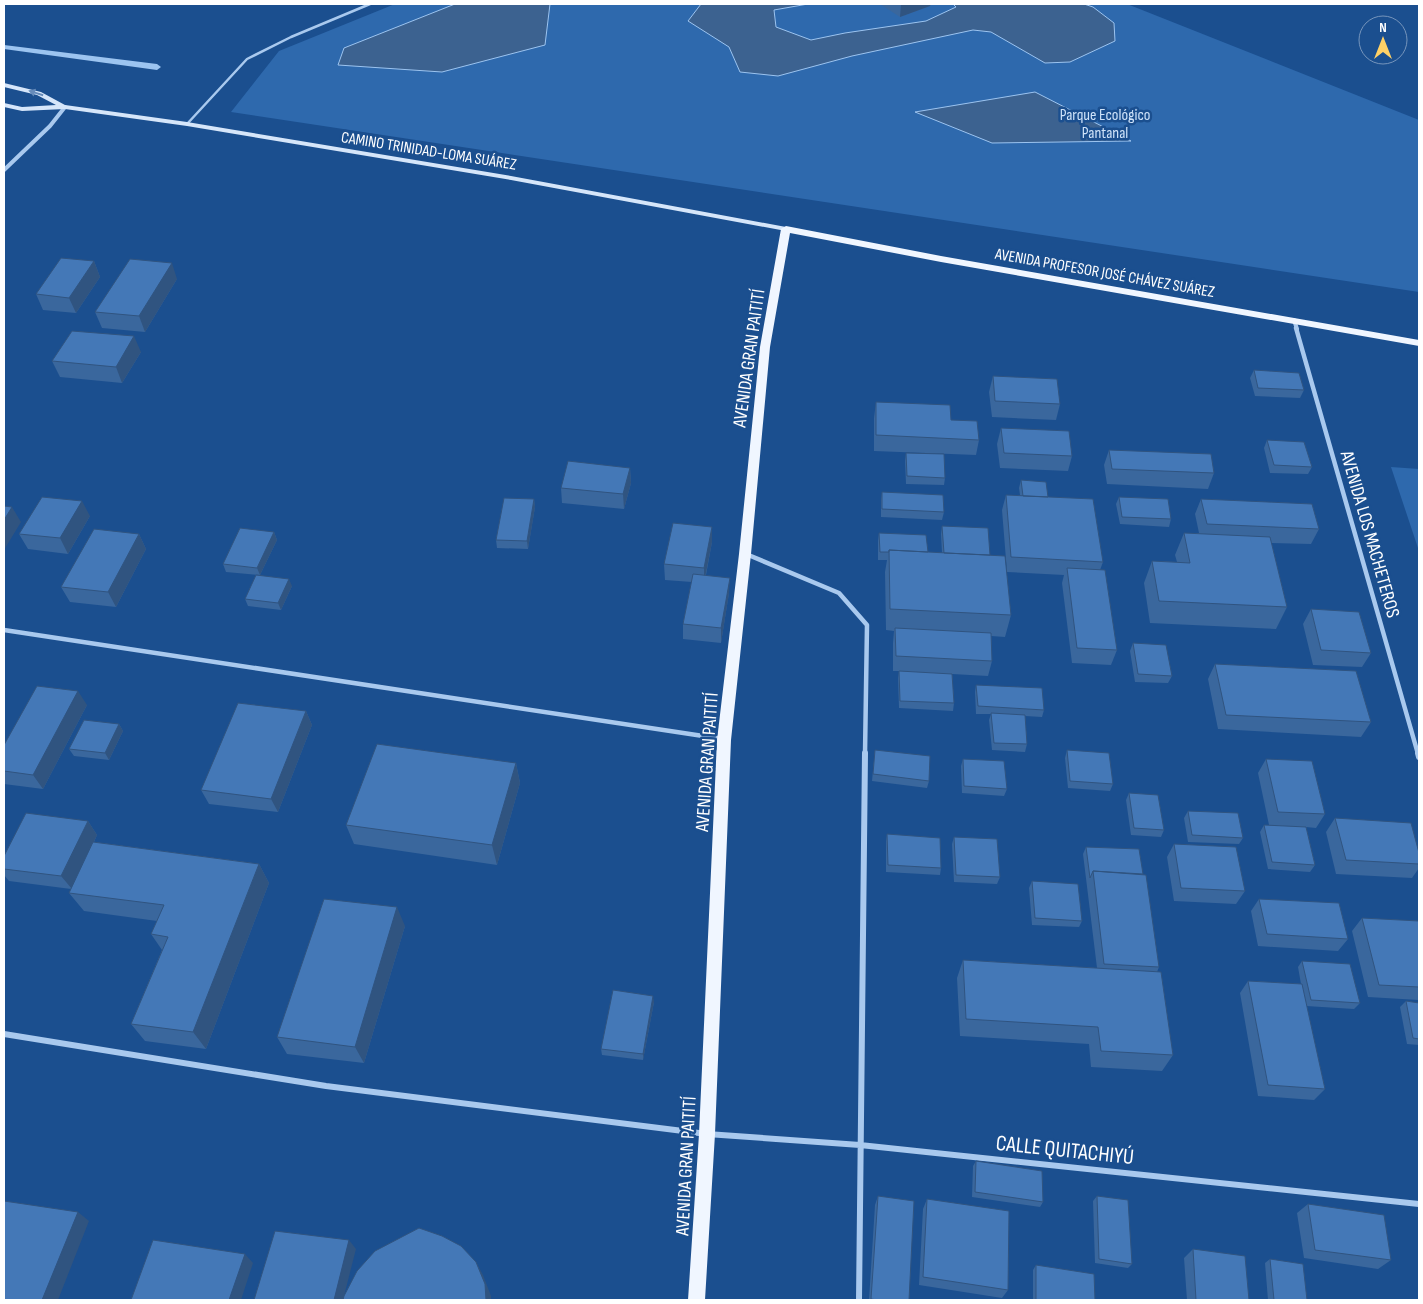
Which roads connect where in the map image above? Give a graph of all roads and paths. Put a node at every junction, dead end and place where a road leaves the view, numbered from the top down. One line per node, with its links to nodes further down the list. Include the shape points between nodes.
1 (370, 4): 5 (lane, via 291,37 247,60)
2 (4, 85): 4 (street, CAMINO TRINIDAD-LOMA SUÁREZ, one-way to 2, via 39,93)
3 (4, 105): 4 (street, CAMINO TRINIDAD-LOMA SUÁREZ, via 22,109)
4 (65, 107): 5 (street, CAMINO TRINIDAD-LOMA SUÁREZ); 6 (street)
5 (187, 124): 7 (street, CAMINO TRINIDAD-LOMA SUÁREZ, via 511,178)
6 (4, 170)
7 (786, 229): 8 (main road, AVENIDA PROFESOR JOSÉ CHÁVEZ SUÁREZ); 10 (main road, AVENIDA GRAN PAITITÍ, via 765,347)
8 (1294, 320): 9 (main road, AVENIDA PROFESOR JOSÉ CHÁVEZ SUÁREZ); 13 (street, AVENIDA LOS MACHETEROS)
9 (1419, 343)
10 (745, 554): 12 (main road, AVENIDA GRAN PAITITÍ); 16 (street, via 840,593 867,625)
11 (4, 630): 12 (street)
12 (724, 740): 15 (main road, AVENIDA GRAN PAITITÍ)
13 (1419, 757)
14 (4, 1034): 15 (street, CALLE QUITACHIYÚ, via 326,1086)
15 (706, 1134): 16 (street, CALLE QUITACHIYÚ); 18 (main road, AVENIDA GRAN PAITITÍ)
16 (860, 1145): 17 (street, CALLE QUITACHIYÚ); 19 (street)
17 (1419, 1204)
18 (696, 1300)
19 (859, 1300)

